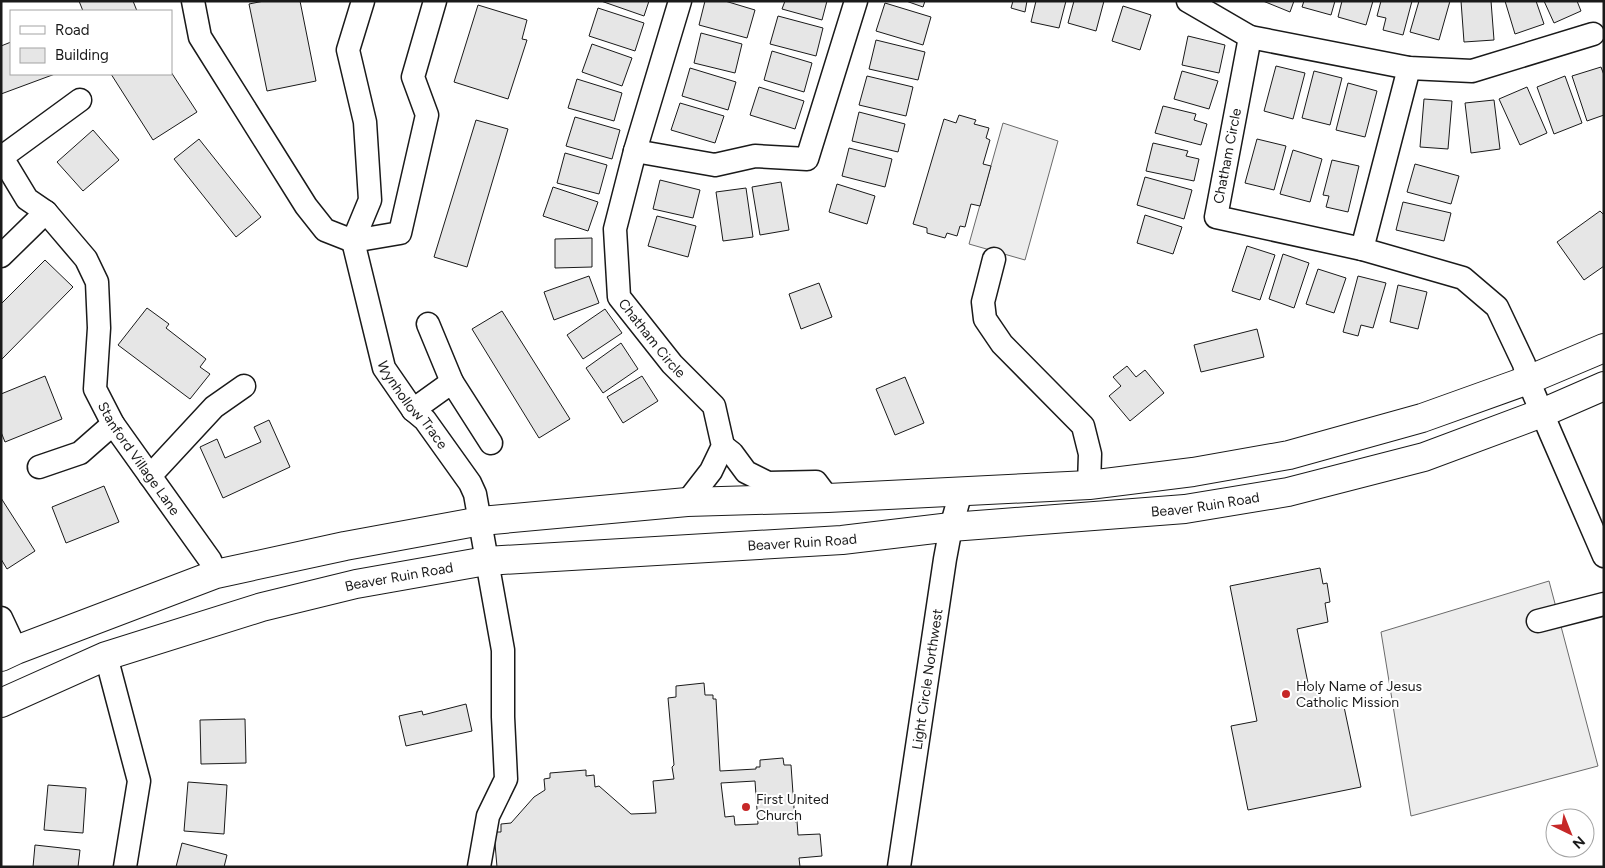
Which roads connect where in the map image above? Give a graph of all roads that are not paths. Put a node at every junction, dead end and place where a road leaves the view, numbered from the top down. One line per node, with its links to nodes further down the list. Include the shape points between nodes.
1 (193, 1): 14 (street, via 200,37 306,206 325,230)
2 (363, 1): 14 (street, via 348,50 365,122 370,200)
3 (435, 1): 14 (street, via 413,77 427,115 400,233)
4 (680, 1): 11 (street, Chatham Circle)
5 (856, 1): 11 (street, via 807,159 755,156 715,165)
6 (1188, 1): 8 (street)
7 (1593, 34): 9 (street, via 1472,71)
8 (1250, 37): 9 (street); 15 (street, Chatham Circle, via 1216,217)
9 (1409, 68): 15 (street)
10 (80, 100): 12 (street)
11 (635, 152): 28 (street, Chatham Circle, via 615,229 619,298 672,364 714,406)
12 (2, 156): 13 (street, Stanford Village Lane, via 27,199)
13 (46, 212): 16 (street); 26 (street, Stanford Village Lane, via 86,259 97,282 99,328 95,389)
14 (353, 241): 24 (street, Wynhollow Trace, via 384,368)
15 (1362, 249): 20 (street, Chatham Circle, via 1463,278 1497,307 1524,364)
16 (1, 256)
17 (994, 259): 31 (street, via 983,302 985,319 1002,344 1083,426 1090,454)
18 (428, 324): 21 (street)
19 (1604, 348): 20 (main road)
20 (1528, 380): 25 (street, Chatham Circle); 31 (main road, via 1422,418 1289,455 1194,472)
21 (452, 382): 24 (street); 27 (street)
22 (244, 386): 30 (street, via 214,407)
23 (1604, 386): 25 (main road, Beaver Ruin Road)
24 (413, 410): 35 (street, Wynhollow Trace, via 425,420 470,483)
25 (1542, 413): 36 (main road, Beaver Ruin Road, via 1424,457 1288,492 1185,509); 37 (street)
26 (113, 424): 29 (street, via 80,453); 30 (street, Stanford Village Lane)
27 (491, 443)
28 (723, 446): 33 (street, via 746,472 768,483 816,482); 34 (street, via 711,471)
29 (39, 467)
30 (150, 476): 39 (street, Stanford Village Lane, via 210,560)
31 (1089, 485): 32 (main road)
32 (961, 492): 33 (main road); 36 (street, Light Circle Northwest)
33 (828, 498): 34 (main road)
34 (687, 502): 35 (main road)
35 (481, 521): 38 (street, Wynhollow Trace); 39 (main road)
36 (950, 527): 38 (main road, Beaver Ruin Road, via 842,540); 48 (street, Light Circle Northwest)
37 (1604, 556)
38 (486, 561): 44 (main road, Beaver Ruin Road, via 356,584 262,607); 47 (street, Wynhollow Trace, via 503,650 506,779 488,816)
39 (216, 574): 43 (main road)
40 (1604, 604): 42 (street)
41 (1, 618): 43 (street)
42 (1538, 621)
43 (9, 653)
44 (106, 656): 45 (main road, Beaver Ruin Road); 46 (street, via 139,781)
45 (1, 703)
46 (126, 867)
47 (479, 867)
48 (899, 867)

